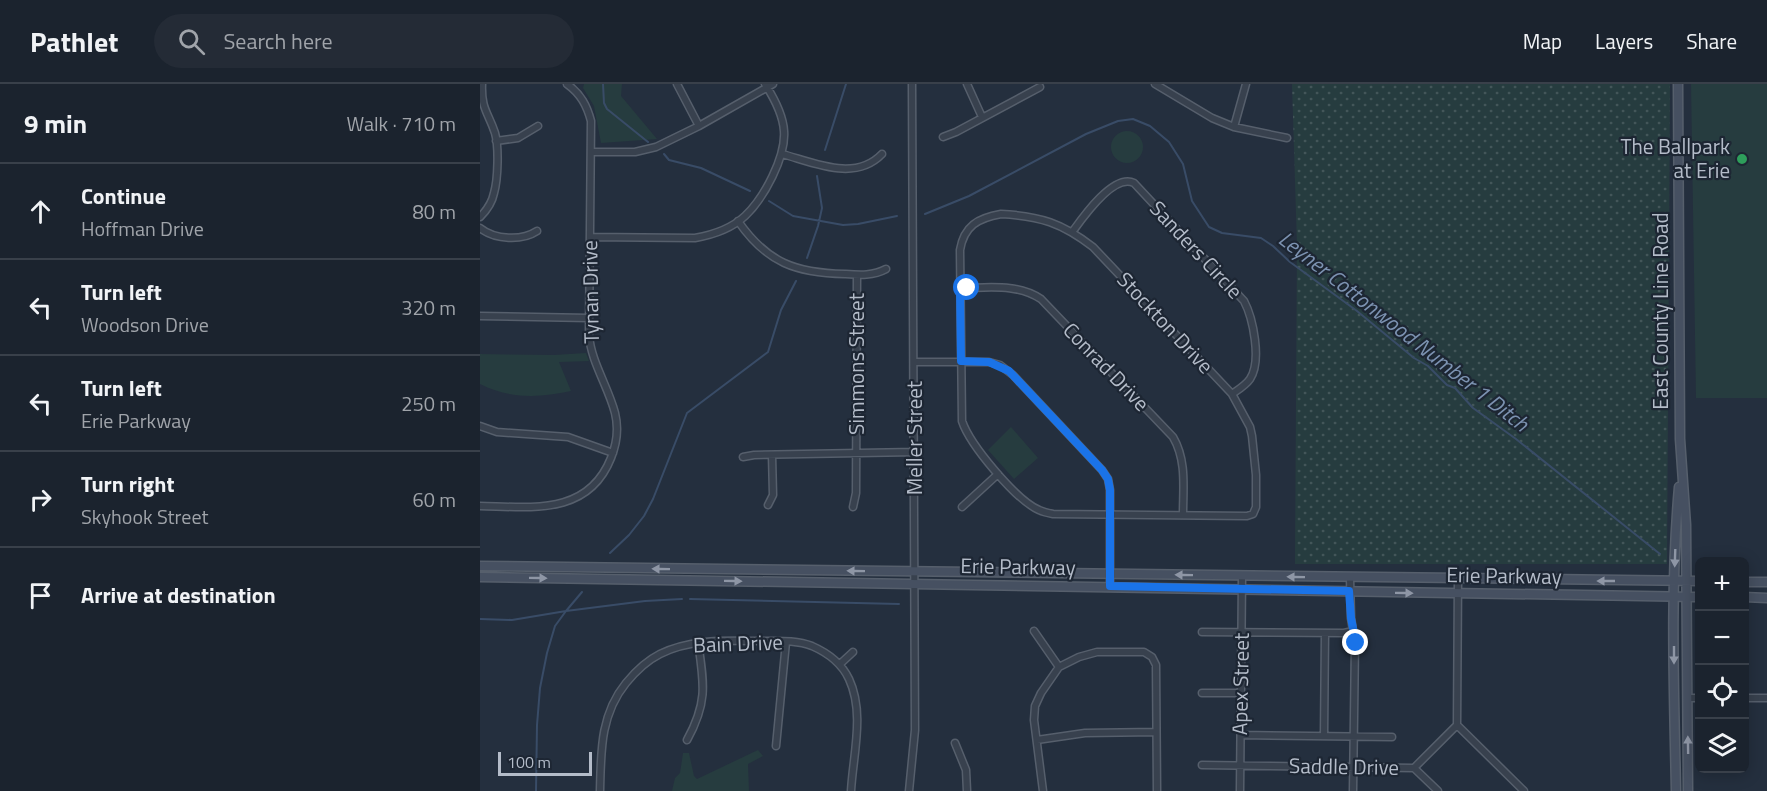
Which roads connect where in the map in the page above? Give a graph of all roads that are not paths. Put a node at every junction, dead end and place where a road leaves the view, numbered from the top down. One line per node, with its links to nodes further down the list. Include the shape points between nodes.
1 (482, 84): 17 (street, via 483,106)
2 (567, 84): 18 (street, Tynan Drive, via 589,112)
3 (677, 84): 13 (street)
4 (912, 84): 33 (street, Meller Street)
5 (967, 84): 11 (street)
6 (1155, 84): 14 (street)
7 (1246, 84): 14 (street)
8 (1678, 84): 41 (main road, East County Line Road)
9 (768, 85): 13 (street); 19 (street, via 784,129)
10 (1040, 87): 11 (street)
11 (982, 117): 15 (street)
12 (538, 126): 17 (street, via 518,138)
13 (699, 126): 18 (street, via 647,150)
14 (1234, 127): 16 (street)
15 (943, 137)
16 (1287, 138)
17 (496, 141): 21 (street, via 495,193)
18 (591, 152): 26 (street, Tynan Drive)
19 (782, 154): 20 (street, via 849,169 873,164); 22 (street, via 758,199)
20 (882, 154)
21 (480, 217)
22 (738, 221): 26 (street, via 708,236 694,238); 28 (street, via 761,249 790,267)
23 (480, 228): 24 (street, via 496,236 528,237)
24 (537, 231)
25 (1073, 231): 29 (street, Stockton Drive, via 1033,217 1001,214 974,222 960,250); 34 (street, Stockton Drive, via 1093,247); 34 (street, Sanders Circle, via 1086,212 1116,184 1125,180 1134,183 1244,300 1250,312 1254,366 1249,381)
26 (590, 237): 31 (street, Tynan Drive)
27 (886, 269): 28 (street)
28 (858, 275): 38 (street, Simmons Street)
29 (960, 288): 32 (street); 48 (street, Conrad Drive, via 1014,288 1041,299 1173,437 1183,460)
30 (480, 316): 31 (street)
31 (589, 318): 37 (street, Tynan Drive, via 590,344 615,414 617,438)
32 (961, 361): 33 (street); 42 (street, via 962,421 966,434); 47 (street, via 989,362 1014,375 1102,470 1108,479)
33 (915, 362): 36 (street, Meller Street)
34 (1232, 394): 48 (street, Stockton Drive, via 1252,436 1256,507 1247,516)
35 (480, 426): 37 (street, via 497,432 568,437)
36 (915, 452): 38 (street); 50 (street, Meller Street)
37 (613, 453): 44 (street, Tynan Drive, via 600,478 566,503)
38 (856, 453): 39 (street); 45 (street, Simmons Street)
39 (772, 455): 40 (street); 43 (street, via 773,495)
40 (742, 458)
41 (1681, 465): 56 (main road, East County Line Road, one-way to 56); 57 (main road, East County Line Road)
42 (998, 474): 46 (street); 47 (street, via 1040,511)
43 (768, 505)
44 (480, 506)
45 (853, 507)
46 (963, 507)
47 (1110, 514): 48 (street); 51 (street)
48 (1183, 515)
49 (480, 566): 50 (main road, Erie Parkway, one-way to 49)
50 (914, 572): 51 (main road, Erie Parkway); 61 (street, Meller Street)
51 (1109, 575): 52 (main road, Erie Parkway, one-way to 51); 62 (street)
52 (1242, 576): 54 (main road, Erie Parkway, one-way to 52); 63 (street, Apex Street)
53 (480, 577): 61 (main road, Erie Parkway, one-way to 61)
54 (1350, 578): 55 (main road, Erie Parkway); 64 (street)
55 (1458, 579): 56 (main road, Erie Parkway, one-way to 55); 65 (street)
56 (1674, 581): 57 (main road, Erie Parkway); 66 (main road, East County Line Road)
57 (1687, 581): 58 (main road, Erie Parkway); 67 (main road, East County Line Road)
58 (1695, 581)
59 (1749, 582): 60 (main road)
60 (1767, 582)
61 (914, 584): 62 (main road, Erie Parkway); 103 (street, Meller Street, via 915,730)
62 (1110, 586): 63 (main road, Erie Parkway)
63 (1242, 589): 64 (main road, Erie Parkway); 74 (street, Apex Street)
64 (1349, 591): 65 (main road, Erie Parkway, one-way to 65); 72 (street)
65 (1458, 594): 66 (main road, Erie Parkway); 87 (street)
66 (1674, 596): 67 (main road, Erie Parkway); 111 (main road, East County Line Road, one-way to 111)
67 (1686, 596): 68 (main road, Erie Parkway); 83 (main road, East County Line Road)
68 (1695, 597)
69 (1749, 597): 70 (main road)
70 (1767, 598)
71 (1034, 631): 80 (street)
72 (1353, 631): 75 (street); 91 (street)
73 (1202, 632): 74 (street)
74 (1242, 632): 75 (street); 82 (street, Apex Street)
75 (1325, 633): 90 (street)
76 (698, 642): 77 (street, Bain Drive); 93 (street, via 704,690 700,712); 101 (street, Bain Drive, via 653,658 626,683 612,704 601,744)
77 (786, 642): 79 (street, Bain Drive, via 811,646); 96 (street)
78 (853, 652): 79 (street)
79 (840, 664): 102 (street, via 849,678 857,709)
80 (1059, 667): 88 (street, via 1097,652 1144,652 1152,657 1156,665); 94 (street, via 1035,706)
81 (1202, 693): 82 (street)
82 (1241, 693): 89 (street, Apex Street)
83 (1688, 698): 84 (street); 112 (main road, East County Line Road, one-way to 83)
84 (1695, 698)
85 (1749, 698): 86 (street)
86 (1767, 698)
87 (1457, 725): 100 (street); 110 (street)
88 (1156, 732): 94 (street, via 1085,733); 106 (street)
89 (1241, 735): 90 (street); 98 (street, Apex Street)
90 (1324, 736): 91 (street)
91 (1354, 736): 92 (street); 99 (street)
92 (1392, 737)
93 (687, 740)
94 (1037, 740): 105 (street)
95 (955, 743): 104 (street, via 966,770)
96 (776, 746)
97 (1202, 765): 98 (street, Saddle Drive)
98 (1240, 765): 99 (street, Saddle Drive); 107 (street, Apex Street)
99 (1353, 767): 100 (street, Saddle Drive); 108 (street)
100 (1414, 768): 109 (street, Saddle Drive)
101 (600, 791)
102 (851, 791)
103 (909, 791)
104 (967, 791)
105 (1043, 791)
106 (1157, 791)
107 (1240, 791)
108 (1353, 791)
109 (1438, 791)
110 (1524, 791)
111 (1676, 791)
112 (1688, 791)

